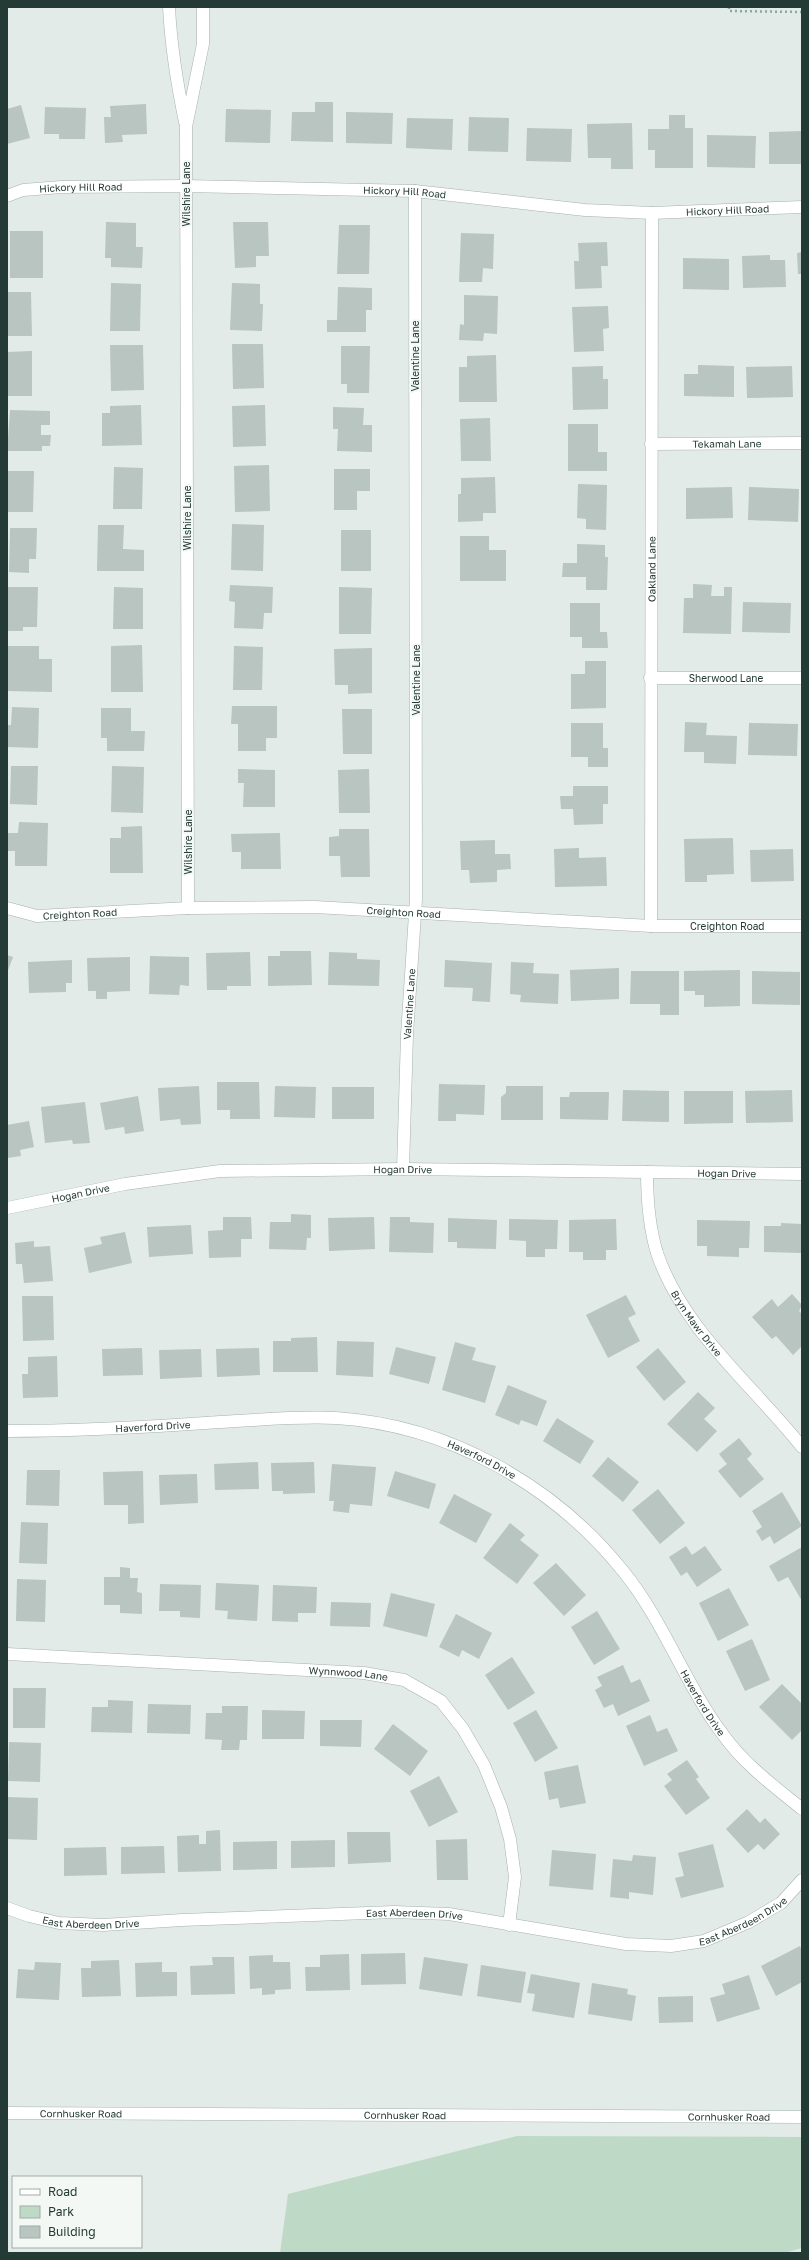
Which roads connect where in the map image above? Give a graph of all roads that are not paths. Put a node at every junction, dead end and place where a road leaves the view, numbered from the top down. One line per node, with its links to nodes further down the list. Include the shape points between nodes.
1 (169, 7): 3 (street, Wilshire Lane, via 176,81)
2 (203, 7): 3 (street, Wilshire Lane, via 203,44)
3 (186, 127): 4 (street, Wilshire Lane)
4 (186, 186): 5 (street, Hickory Hill Road); 6 (street, Hickory Hill Road, via 61,187 23,190); 14 (street, Wilshire Lane)
5 (415, 191): 8 (street, Hickory Hill Road, via 577,210); 15 (street, Valentine Lane)
6 (7, 196)
7 (802, 208): 8 (street, Hickory Hill Road)
8 (652, 213): 9 (street, Oakland Lane)
9 (651, 444): 10 (street, Tekamah Lane); 11 (street, Oakland Lane)
10 (802, 444)
11 (650, 678): 12 (street, Sherwood Lane); 16 (street, Oakland Lane)
12 (802, 678)
13 (7, 908): 14 (street, Creighton Road, via 37,916)
14 (188, 908): 15 (street, Creighton Road, via 315,907)
15 (416, 912): 16 (street, Creighton Road); 18 (street, Valentine Lane, via 407,1035)
16 (651, 926): 17 (street, Creighton Road)
17 (802, 926)
18 (403, 1170): 19 (street, Hogan Drive); 21 (street, Hogan Drive, via 220,1171 125,1184)
19 (647, 1172): 20 (street, Hogan Drive); 23 (street, Bryn Mawr Drive, via 653,1236 673,1290 700,1329)
20 (802, 1174)
21 (7, 1208)
22 (7, 1431): 25 (street, Haverford Drive, via 337,1418 408,1430 480,1456 538,1490 585,1529 607,1552 642,1598 691,1685 725,1738 743,1758)
23 (802, 1447)
24 (7, 1654): 28 (street, Wynnwood Lane, via 364,1673 404,1680 441,1701 463,1729 484,1765 501,1807 510,1839 514,1877)
25 (802, 1809)
26 (802, 1880): 28 (street, East Aberdeen Drive, via 781,1903 749,1922 704,1941 671,1946 626,1944)
27 (7, 1908): 28 (street, East Aberdeen Drive, via 59,1923 103,1925 394,1912 449,1914)
28 (509, 1925)
29 (7, 2113): 30 (street, Cornhusker Road, via 725,2119)
30 (802, 2117)

